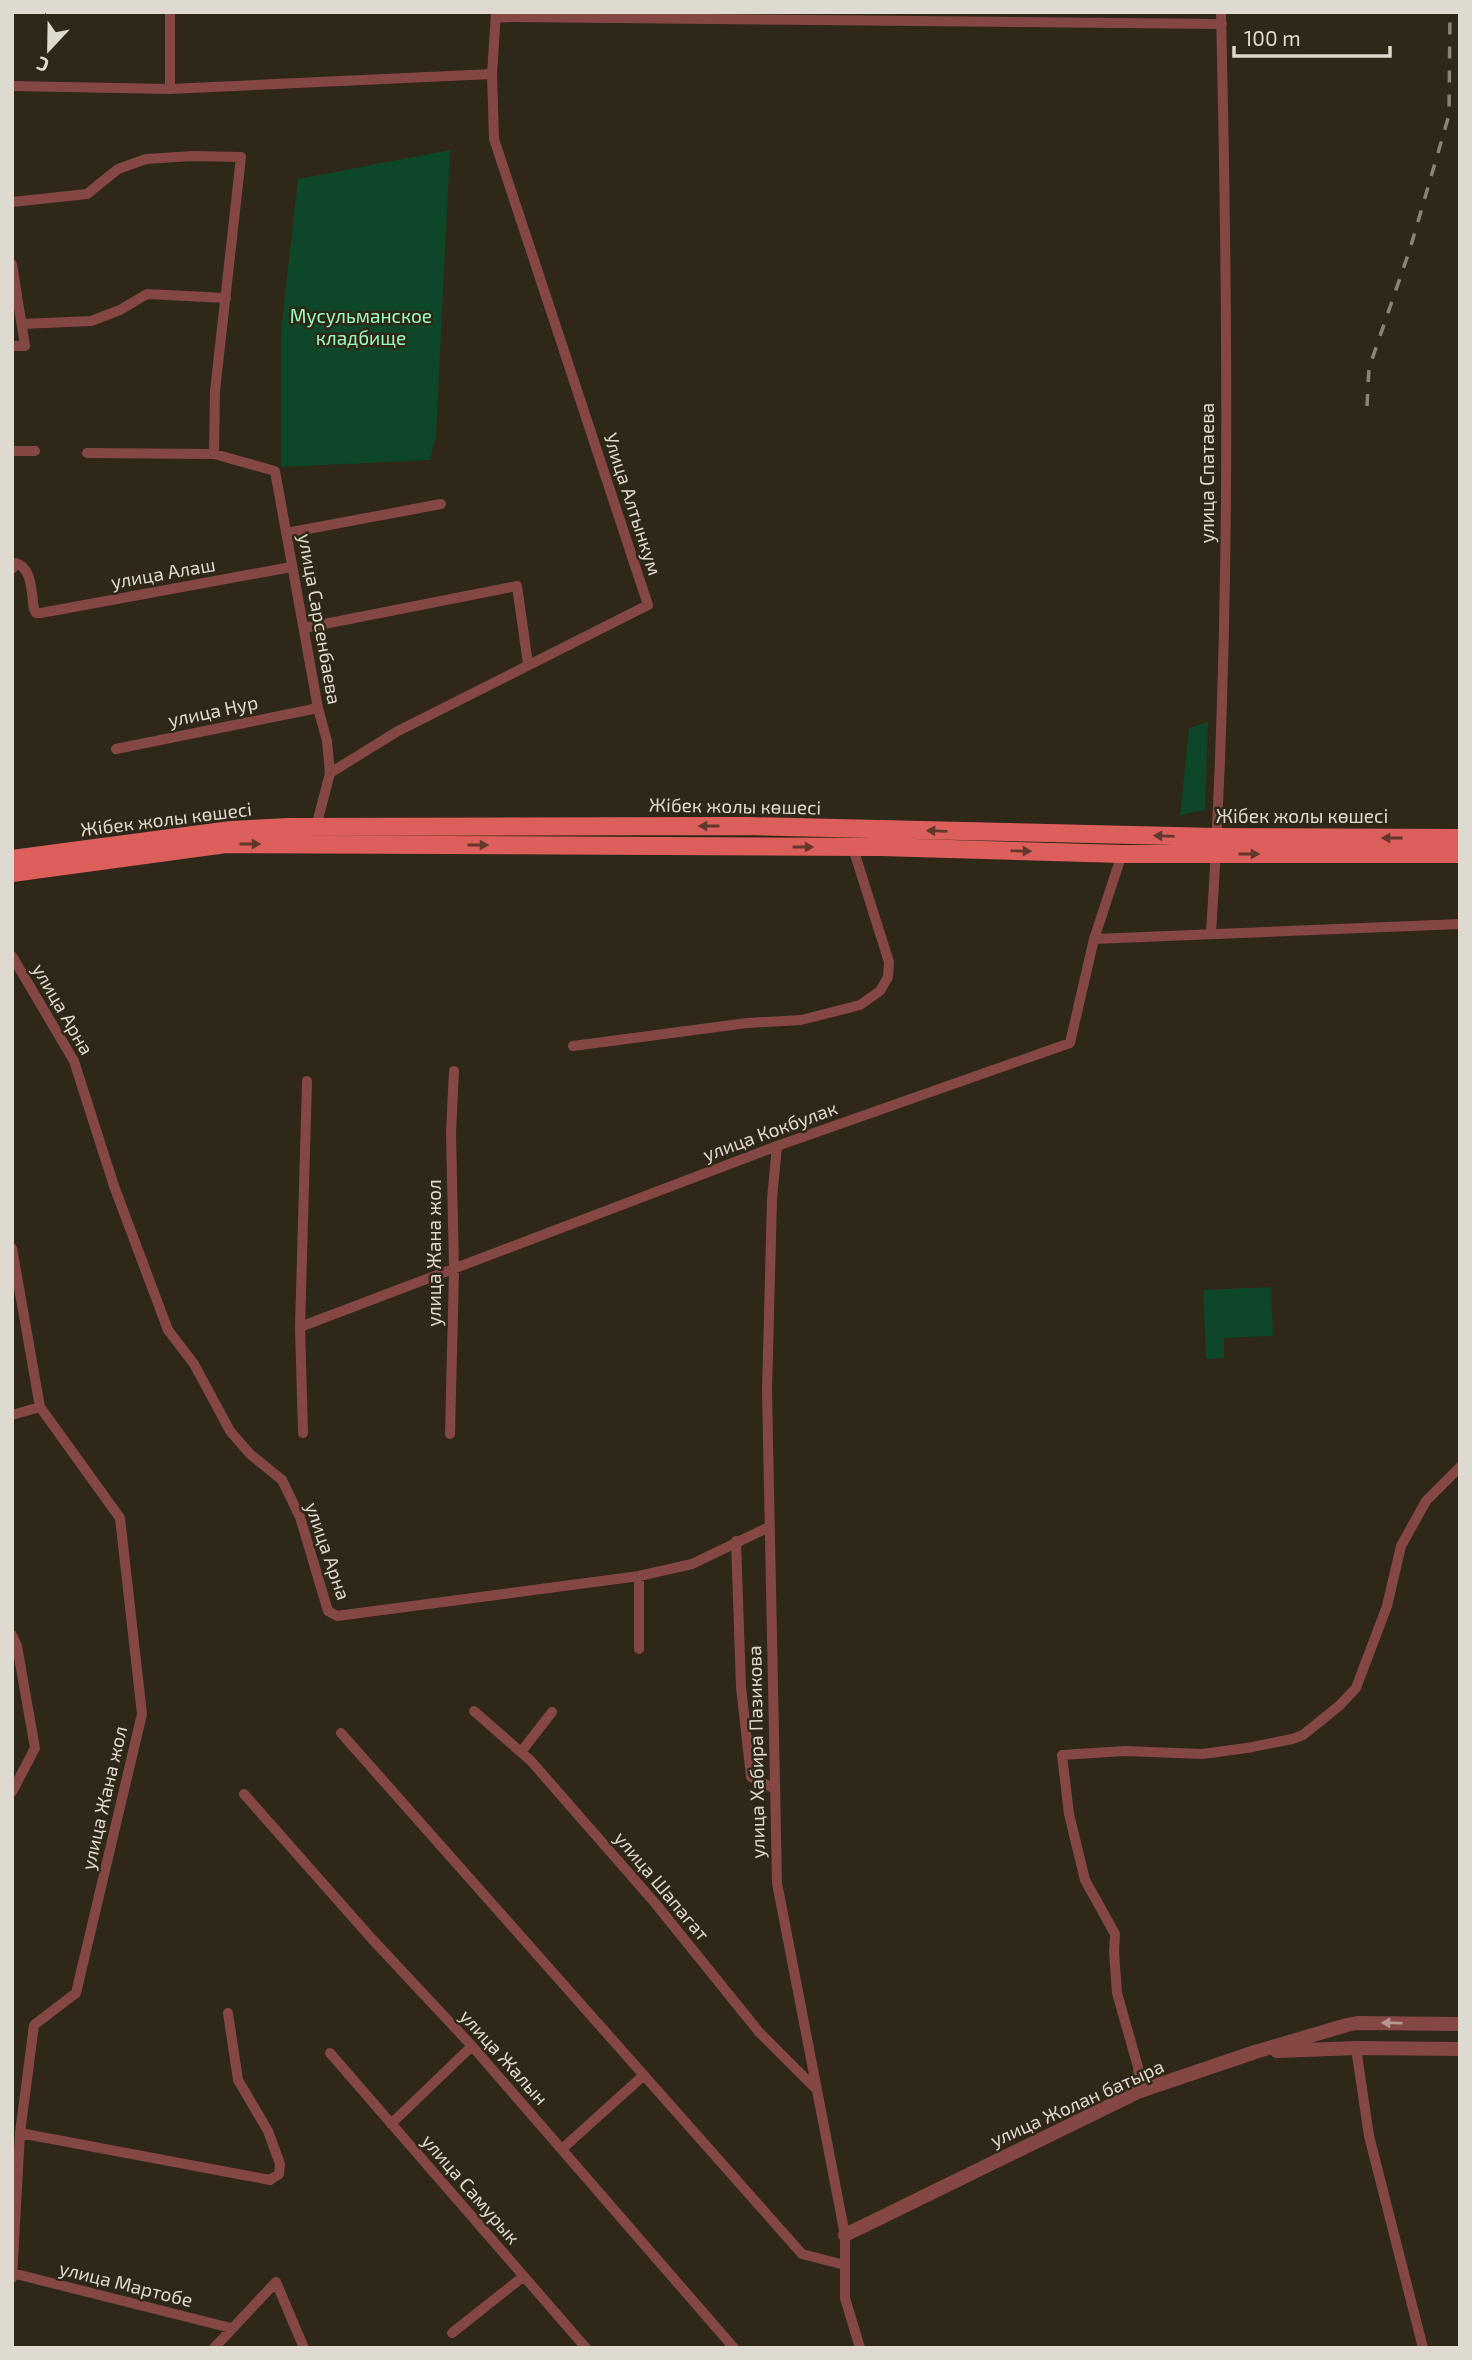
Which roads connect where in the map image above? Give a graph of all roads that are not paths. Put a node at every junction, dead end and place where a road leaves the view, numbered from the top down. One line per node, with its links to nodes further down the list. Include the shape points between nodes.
1 (170, 12): 6 (street)
2 (496, 14): 3 (street); 4 (street, Улица Алтынкум)
3 (1221, 18): 27 (street, улица Спатаева, via 1224,560)
4 (492, 74): 6 (street); 21 (street, Улица Алтынкум, via 495,139 648,605)
5 (12, 86): 6 (street)
6 (170, 89)
7 (12, 202): 9 (street, via 87,194 118,169 146,159 241,158)
8 (12, 264): 10 (street)
9 (226, 298): 10 (street, via 147,294 91,321); 15 (street, via 215,391)
10 (22, 324): 11 (street, via 25,346)
11 (12, 346)
12 (12, 451): 13 (street)
13 (35, 451)
14 (87, 453): 15 (street)
15 (214, 454): 17 (street, улица Сарсенбаева, via 275,471)
16 (441, 504): 17 (street)
17 (286, 533): 18 (street, улица Сарсенбаева)
18 (291, 567): 19 (street, улица Алаш, via 41,613 34,609 28,571 15,563); 20 (street, улица Сарсенбаева)
19 (12, 569)
20 (304, 628): 21 (street, via 517,586); 22 (street, улица Сарсенбаева)
21 (528, 664): 24 (street, Улица Алтынкум, via 398,731)
22 (318, 708): 23 (street, улица Нур); 24 (street, улица Сарсенбаева)
23 (116, 749)
24 (330, 773): 25 (street)
25 (316, 827): 27 (main road, Жібек жолы көшесі, one-way to 25, via 746,826); 31 (main road, Жібек жолы көшесі, via 231,830)
26 (1460, 838): 27 (main road, Жібек жолы көшесі, one-way to 27)
27 (1216, 845): 29 (main road, Жібек жолы көшесі); 30 (main road, Жібек жолы көшесі, one-way to 30); 34 (street, улица Спатаева)
28 (853, 848): 29 (main road, Жібек жолы көшесі, one-way to 29); 32 (main road, Жібек жолы көшесі, one-way to 28, via 226,844); 37 (street, via 889,962 880,991 860,1004 801,1020)
29 (1122, 853): 35 (street, улица Кокбулак)
30 (1460, 854)
31 (12, 859)
32 (12, 873)
33 (1460, 924): 34 (street)
34 (1211, 933): 35 (street)
35 (1094, 939): 40 (street, улица Кокбулак, via 1070,1042)
36 (12, 956): 51 (street, улица Арна, via 74,1061 168,1330 194,1364 230,1431 282,1480 300,1517 328,1611 337,1616)
37 (573, 1046)
38 (454, 1071): 42 (street, улица Жана жол)
39 (307, 1081): 43 (street)
40 (777, 1146): 42 (street, улица Кокбулак); 49 (street, улица Хабира Пазикова, via 767,1391)
41 (12, 1248): 44 (street, улица Жана жол)
42 (454, 1270): 43 (street, улица Кокбулак); 47 (street, улица Жана жол)
43 (300, 1327): 46 (street)
44 (40, 1407): 45 (street); 72 (street, улица Жана жол, via 120,1518 142,1714 76,1993 34,2025)
45 (12, 1415)
46 (303, 1433)
47 (450, 1434)
48 (1460, 1467): 70 (street, via 1426,1501 1401,1546 1387,1606 1356,1688 1303,1735 1202,1754 1125,1751 1062,1755 1079,1861 1115,1934 1117,1993 1138,2067)
49 (769, 1527): 50 (street, улица Арна); 58 (street, улица Хабира Пазикова)
50 (736, 1541): 51 (street, улица Арна, via 692,1564); 58 (street, via 741,1677 751,1777)
51 (639, 1576): 53 (street)
52 (12, 1635): 59 (street, via 35,1748)
53 (639, 1649)
54 (474, 1711): 57 (street, улица Шапагат)
55 (552, 1712): 57 (street)
56 (341, 1733): 68 (street)
57 (521, 1752): 69 (street, улица Шапагат, via 655,1903 759,2032)
58 (775, 1789): 69 (street, улица Хабира Пазикова, via 777,1883)
59 (12, 1792)
60 (244, 1794): 63 (street, улица Жалын)
61 (228, 2012): 72 (street, via 239,2080 268,2131 280,2164 279,2174 270,2180)
62 (1460, 2024): 66 (street, улица Жолан батыра, one-way to 66, via 1357,2023)
63 (472, 2046): 71 (street); 73 (street, улица Жалын)
64 (1356, 2048): 65 (street); 66 (street); 85 (street, via 1368,2136)
65 (1460, 2049)
66 (1255, 2052): 70 (street, улица Жолан батыра)
67 (330, 2053): 71 (street, улица Самурык)
68 (644, 2075): 73 (street); 75 (street, via 802,2254)
69 (816, 2089): 74 (street, улица Хабира Пазикова)
70 (1140, 2091): 74 (street, улица Жолан батыра)
71 (391, 2124): 77 (street, улица Самурык)
72 (20, 2133): 76 (street, улица Жана жол)
73 (562, 2149): 80 (street, улица Жалын)
74 (845, 2235): 75 (street, улица Хабира Пазикова)
75 (845, 2265): 84 (street, улица Хабира Пазикова, via 845,2298)
76 (13, 2275): 78 (street, улица Мартобе)
77 (524, 2276): 79 (street); 81 (street, улица Самурык)
78 (231, 2328): 82 (street); 83 (street, via 276,2282)
79 (453, 2333)
80 (727, 2346)
81 (583, 2347)
82 (214, 2348)
83 (304, 2348)
84 (860, 2348)
85 (1423, 2348)

